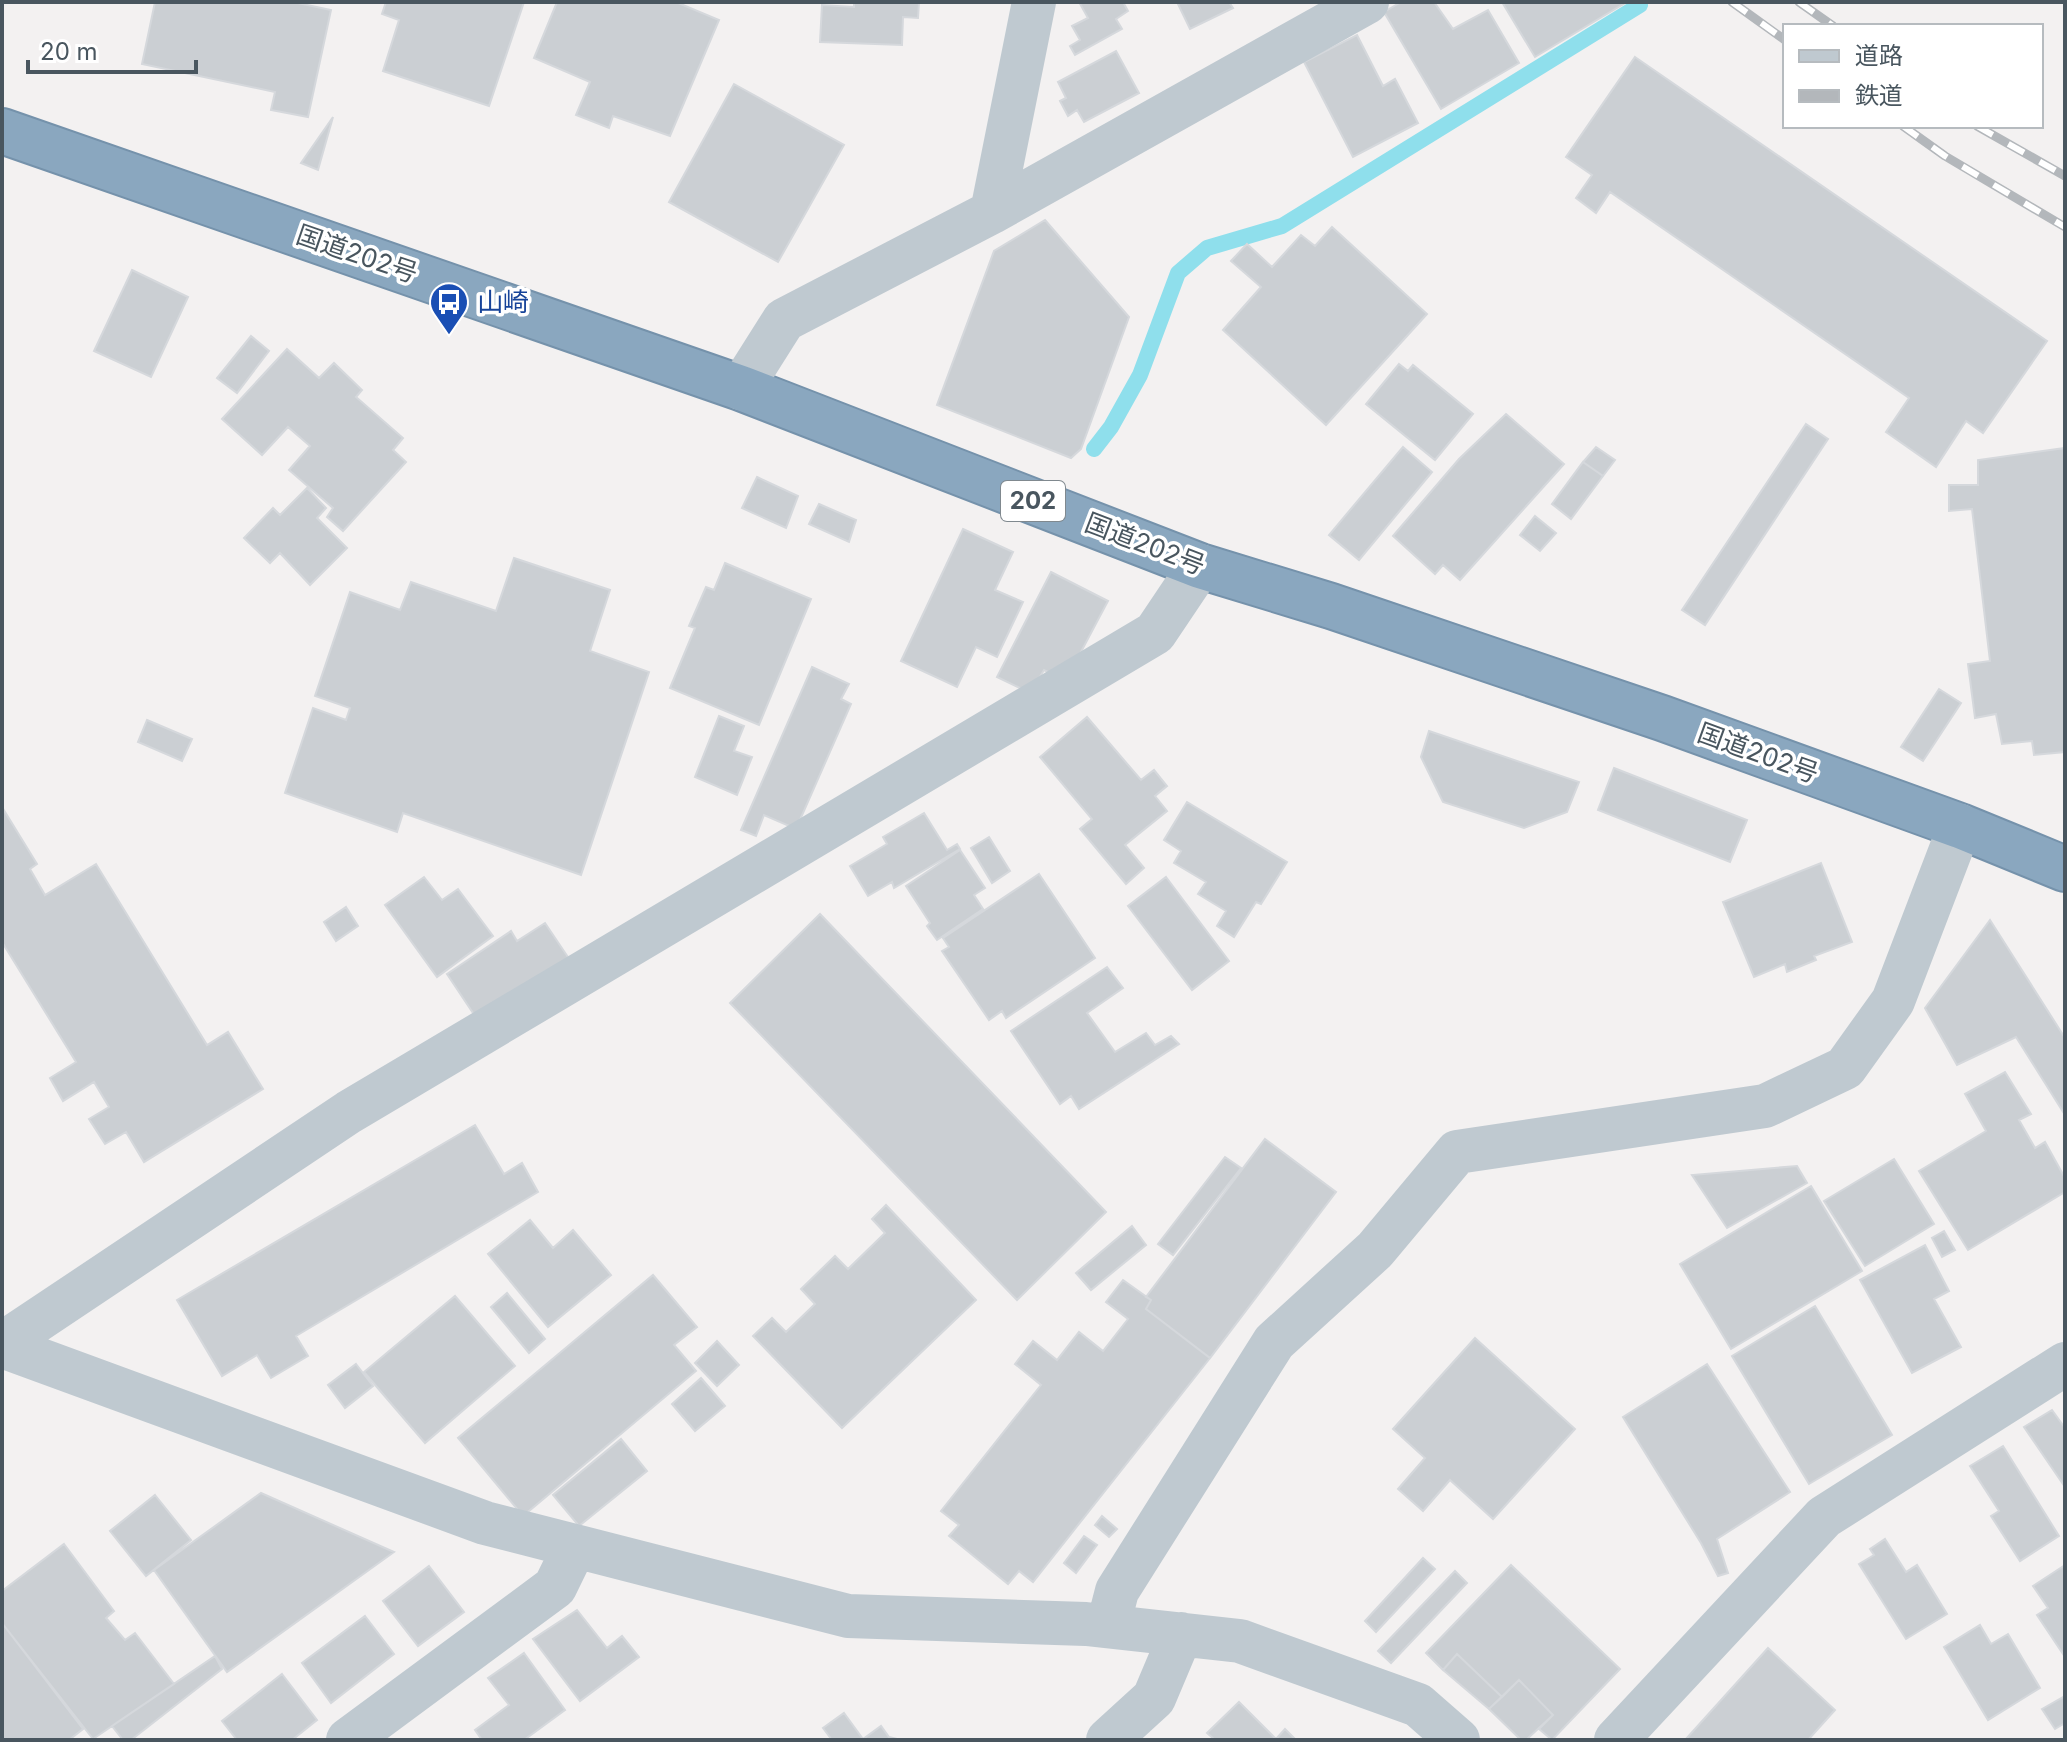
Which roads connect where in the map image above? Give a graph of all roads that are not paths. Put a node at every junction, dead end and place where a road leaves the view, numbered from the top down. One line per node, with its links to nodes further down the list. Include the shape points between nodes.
1 (1034, 2): 4 (street)
2 (1367, 2): 4 (street)
3 (2, 131): 5 (highway, 国道202号 / 202)
4 (992, 212): 5 (street, via 784,320)
5 (741, 388): 6 (highway, 国道202号 / 202)
6 (1200, 566): 7 (highway, 国道202号 / 202, via 1647,713); 9 (street, via 1155,633 349,1112)
7 (1960, 826): 8 (highway, 国道202号 / 202); 12 (street, via 1893,1001 1845,1068 1765,1106 1457,1152 1375,1250 1274,1342 1117,1591)
8 (2057, 858)
9 (2, 1345): 11 (street, via 485,1523)
10 (2065, 1364): 17 (street, via 1824,1517)
11 (575, 1546): 12 (street, via 848,1616); 14 (street, via 555,1587)
12 (1108, 1626): 13 (street)
13 (1181, 1634): 15 (street, via 1154,1698); 16 (street, via 1240,1641 1418,1705)
14 (348, 1740)
15 (1108, 1740)
16 (1458, 1740)
17 (1616, 1740)

